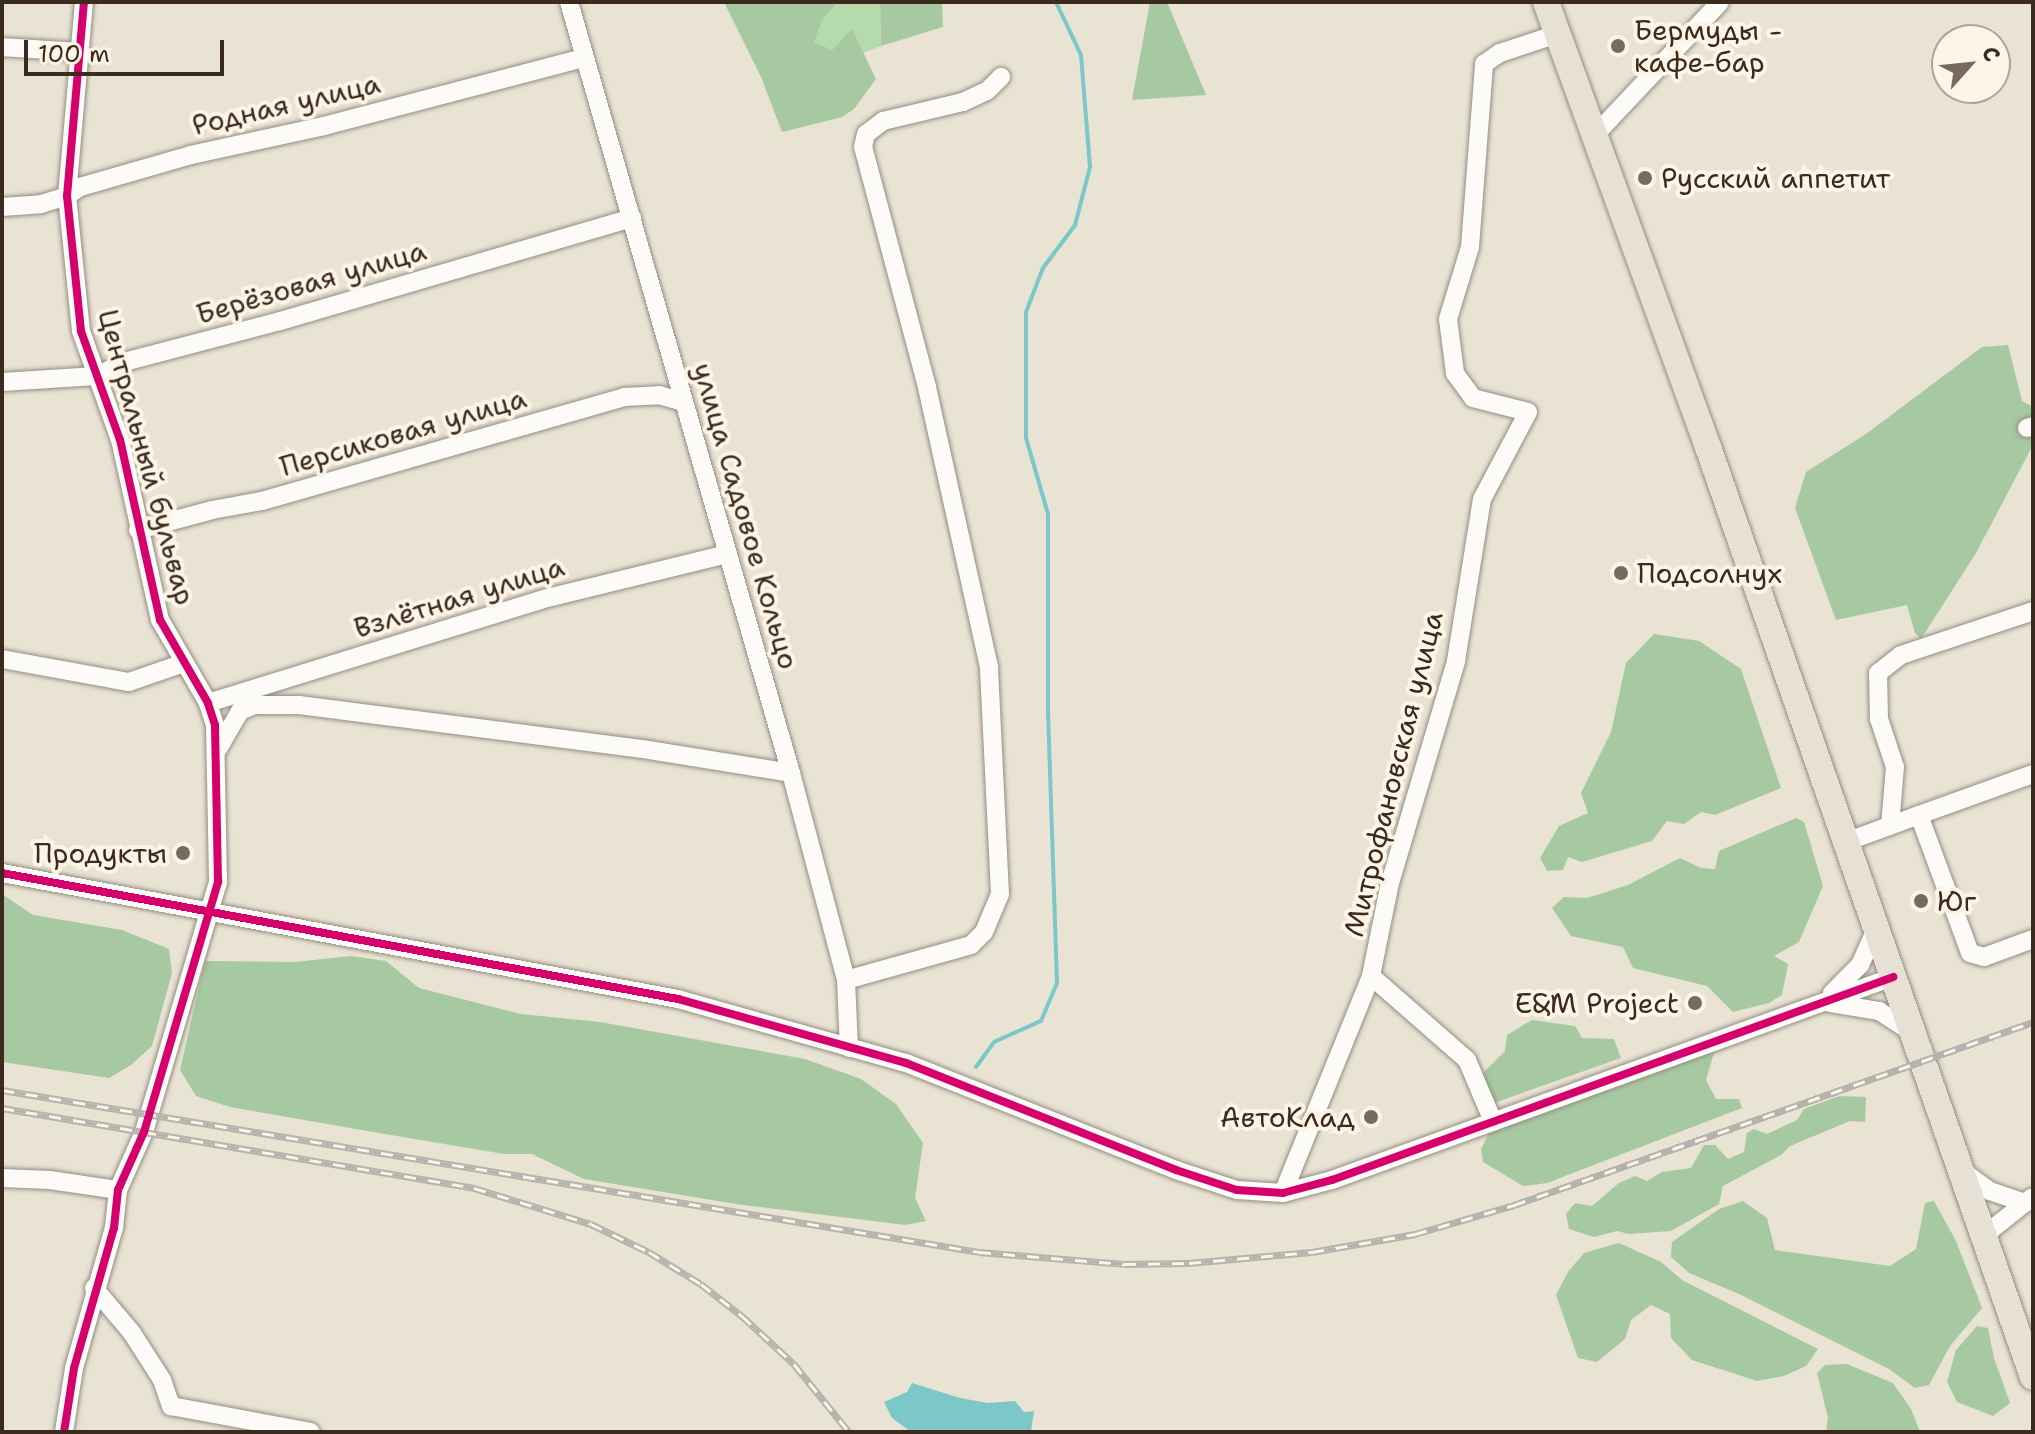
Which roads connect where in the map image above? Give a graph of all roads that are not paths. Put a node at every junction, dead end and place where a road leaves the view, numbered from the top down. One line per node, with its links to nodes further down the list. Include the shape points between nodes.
1 (84, 2): 7 (street, Центральный бульвар)
2 (569, 2): 8 (street, улица Садовое Кольцо)
3 (1546, 2): 5 (highway)
4 (1720, 2): 10 (street)
5 (1557, 34): 10 (highway); 33 (street, Митрофановская улица, via 1500,53 1484,64 1470,247 1448,319 1455,373 1473,398 1528,412 1482,499 1456,661 1390,883)
6 (2, 47): 7 (street)
7 (79, 52): 11 (street, Центральный бульвар)
8 (584, 58): 11 (street, Родная улица, via 191,155 80,187); 13 (street, улица Садовое Кольцо)
9 (1001, 77): 35 (street, via 987,91 963,102 883,121 866,134 863,147 927,387 989,667 1000,894 984,932 971,945)
10 (1593, 137): 28 (highway, via 1718,477)
11 (67, 196): 12 (street, Родная улица); 14 (street, Центральный бульвар, via 81,331)
12 (2, 207)
13 (632, 218): 14 (street, Берёзовая улица, via 124,362); 16 (street, улица Садовое Кольцо)
14 (97, 376): 15 (street, Берёзовая улица); 17 (street, Центральный бульвар, via 120,440)
15 (2, 382)
16 (684, 402): 17 (street, Персиковая улица, via 659,395 624,397 262,501); 18 (street, улица Садовое Кольцо)
17 (138, 530): 21 (street, Центральный бульвар, via 160,620)
18 (728, 554): 22 (street, Взлётная улица, via 551,597); 24 (street, улица Садовое Кольцо)
19 (2033, 611): 27 (street, via 1901,655 1878,673 1879,719 1895,767)
20 (2, 659): 21 (street, via 129,682)
21 (184, 663): 22 (street, Центральный бульвар)
22 (208, 703): 23 (street, Центральный бульвар)
23 (217, 754): 24 (street, via 240,711 254,705 299,705); 30 (street, Центральный бульвар, via 218,882)
24 (791, 773): 35 (street, улица Садовое Кольцо)
25 (2033, 774): 26 (street)
26 (1919, 815): 27 (street); 32 (street, via 1970,953 1984,957)
27 (1890, 826): 28 (street)
28 (1843, 843): 31 (highway)
29 (2, 873): 30 (street)
30 (209, 912): 38 (street, via 678,999); 42 (street, Центральный бульвар, via 149,1116)
31 (1876, 929): 34 (highway); 36 (street, via 1851,977)
32 (2033, 939)
33 (1371, 976): 39 (street, via 1467,1060); 43 (street, Митрофановская улица)
34 (1893, 977): 36 (street); 37 (highway)
35 (846, 980): 38 (street, улица Садовое Кольцо)
36 (1821, 1002): 37 (street, via 1879,1011); 39 (street)
37 (1913, 1033): 40 (highway)
38 (849, 1048): 43 (street, via 906,1063 1176,1170 1237,1190)
39 (1492, 1119): 43 (street, via 1332,1180)
40 (1959, 1169): 44 (street, via 1990,1191); 45 (highway)
41 (2, 1178): 42 (street)
42 (118, 1190): 46 (street, Центральный бульвар, via 114,1228)
43 (1283, 1193)
44 (2029, 1200): 45 (street)
45 (1982, 1237): 47 (highway)
46 (94, 1288): 48 (street, Центральный бульвар); 49 (street, via 132,1333 162,1380 171,1406)
47 (2033, 1377)
48 (64, 1432)
49 (311, 1432)

